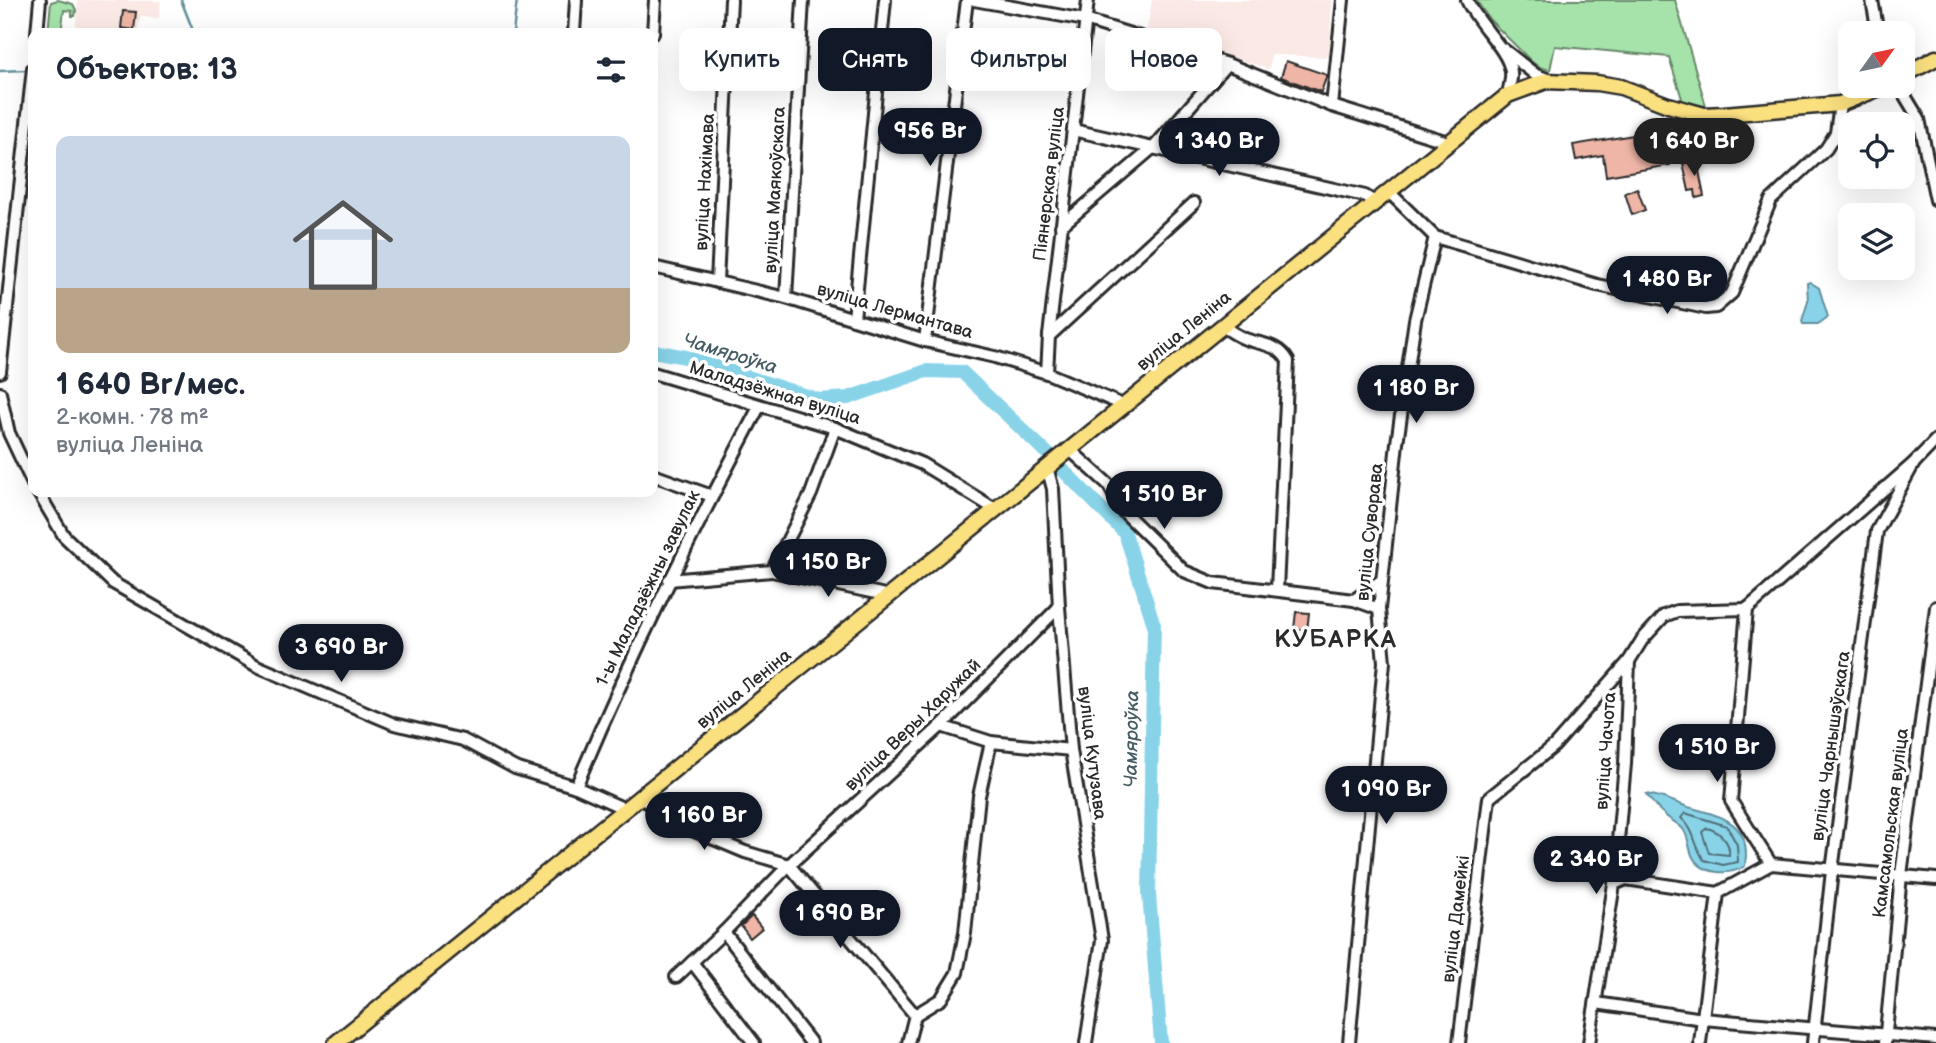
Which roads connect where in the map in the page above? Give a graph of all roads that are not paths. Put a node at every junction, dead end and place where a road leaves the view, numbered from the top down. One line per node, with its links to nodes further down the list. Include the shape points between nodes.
1 (40, 0): 15 (street)
2 (576, 0): 16 (street)
3 (655, 0): 17 (street)
4 (731, 0): 40 (street, вуліца Нахімава)
5 (803, 0): 41 (street, вуліца Маякоўскага)
6 (885, 0): 42 (street)
7 (967, 0): 45 (street)
8 (974, 0): 13 (street)
9 (1088, 0): 13 (street, Піянерская вуліца)
10 (1343, 0): 27 (street)
11 (1467, 0): 18 (street)
12 (1872, 0): 14 (street)
13 (1085, 20): 20 (street); 29 (street, Піянерская вуліца)
14 (1876, 21)
15 (37, 28)
16 (574, 28)
17 (653, 28)
18 (1500, 47): 22 (street, via 1535,75); 23 (street, via 1511,71)
19 (1936, 58): 21 (main road)
20 (1227, 64): 27 (street); 31 (street)
21 (1915, 69)
22 (1557, 82): 23 (main road, вуліца Леніна, via 1534,84); 26 (main road, вуліца Леніна, via 1622,87 1704,115)
23 (1508, 95): 30 (main road, вуліца Леніна)
24 (1855, 98): 26 (main road, вуліца Леніна)
25 (1906, 98): 32 (street)
26 (1840, 104): 38 (street, via 1836,133 1826,149 1771,200 1732,293 1716,307 1597,285)
27 (1332, 106): 30 (street)
28 (28, 114): 46 (street)
29 (1073, 130): 31 (street); 37 (street, Піянерская вуліца)
30 (1451, 143): 33 (main road, вуліца Леніна)
31 (1155, 146): 35 (street); 37 (street)
32 (1931, 150): 34 (street)
33 (1389, 192): 35 (main road, вуліца Леніна); 38 (street)
34 (1936, 200)
35 (1375, 202): 43 (main road, вуліца Леніна)
36 (1194, 203): 44 (street)
37 (1061, 226): 44 (street, Піянерская вуліца)
38 (1435, 237): 64 (street, вуліца Суворава, via 1413,334)
39 (658, 268): 40 (street, вуліца Лермантава)
40 (717, 282): 41 (street, вуліца Лермантава)
41 (786, 298): 42 (street, вуліца Лермантава)
42 (854, 319): 45 (street, вуліца Лермантава)
43 (1222, 326): 50 (main road, вуліца Леніна); 65 (street, via 1242,338 1275,347 1288,360)
44 (1049, 336): 47 (street, Піянерская вуліца)
45 (925, 341): 47 (street, вуліца Лермантава)
46 (0, 372)
47 (1047, 373): 50 (street, вуліца Лермантава)
48 (658, 375): 51 (street, Маладзёжная вуліца)
49 (0, 393): 57 (street, via 9,433)
50 (1123, 405): 54 (main road, вуліца Леніна)
51 (760, 408): 52 (street, Маладзёжная вуліца); 59 (street, 1-ы Маладзёжны завулак)
52 (835, 428): 61 (street, Маладзёжная вуліца, via 922,464); 62 (street, via 811,494)
53 (1936, 440): 55 (street, вуліца Чарнышэўскага)
54 (1069, 449): 56 (main road, вуліца Леніна); 65 (street, via 1108,484 1123,511 1184,571 1213,583)
55 (1914, 463): 71 (street, вуліца Чарнышэўскага); 81 (street, вуліца Чарнышэўскага, via 1877,531)
56 (1047, 467): 61 (main road, вуліца Леніна); 68 (street, вуліца Кутузава, via 1053,489)
57 (28, 473)
58 (658, 477): 59 (street)
59 (712, 496): 63 (street, 1-ы Маладзёжны завулак)
60 (41, 497): 76 (street, via 64,536 113,583 257,666 394,724 463,740 515,768)
61 (995, 509): 66 (main road, вуліца Леніна)
62 (772, 571): 63 (street); 66 (street)
63 (669, 580): 76 (street, 1-ы Маладзёжны завулак, via 619,683)
64 (1382, 580): 67 (street); 70 (street, вуліца Суворава)
65 (1277, 589): 67 (street)
66 (890, 596): 77 (main road, вуліца Леніна)
67 (1354, 600): 70 (street)
68 (1059, 607): 73 (street, вуліца Веры Харужай); 75 (street, вуліца Кутузава)
69 (1936, 607): 82 (street, Камсамольская вуліца)
70 (1379, 609): 100 (street, вуліца Суворава, via 1384,662)
71 (1747, 609): 72 (street, вуліца Дамейкі, via 1676,611 1664,616); 79 (street, via 1731,801)
72 (1629, 661): 84 (street, вуліца Чачота); 101 (street, вуліца Дамейкі, via 1554,746 1489,798)
73 (941, 726): 74 (street); 80 (street, вуліца Веры Харужай)
74 (991, 742): 75 (street); 90 (street, via 979,796 957,973 941,999)
75 (1071, 750): 99 (street, вуліца Кутузава, via 1102,940)
76 (576, 788): 78 (street)
77 (642, 797): 78 (main road, вуліца Леніна); 80 (street, via 673,822)
78 (625, 809): 95 (main road, вуліца Леніна)
79 (1770, 864): 81 (street); 85 (street)
80 (789, 865): 86 (street, вуліца Веры Харужай); 90 (street)
81 (1832, 871): 82 (street); 92 (street, вуліца Чарнышэўскага)
82 (1901, 874): 83 (street); 93 (street, Камсамольская вуліца)
83 (1936, 880)
84 (1614, 884): 85 (street, via 1626,879); 89 (street, вуліца Чачота)
85 (1718, 893): 91 (street)
86 (724, 932): 87 (street, вуліца Веры Харужай); 97 (street)
87 (692, 962): 88 (street, вуліца Веры Харужай); 96 (street)
88 (676, 976)
89 (1596, 1003): 91 (street); 102 (street, вуліца Чачота)
90 (915, 1015): 98 (street)
91 (1703, 1019): 92 (street); 103 (street)
92 (1815, 1028): 93 (street); 104 (street, вуліца Чарнышэўскага)
93 (1885, 1039): 94 (street)
94 (1936, 1039)
95 (336, 1043)
96 (754, 1043)
97 (811, 1043)
98 (908, 1043)
99 (1086, 1043)
100 (1349, 1043)
101 (1459, 1043)
102 (1589, 1043)
103 (1700, 1043)
104 (1813, 1043)

